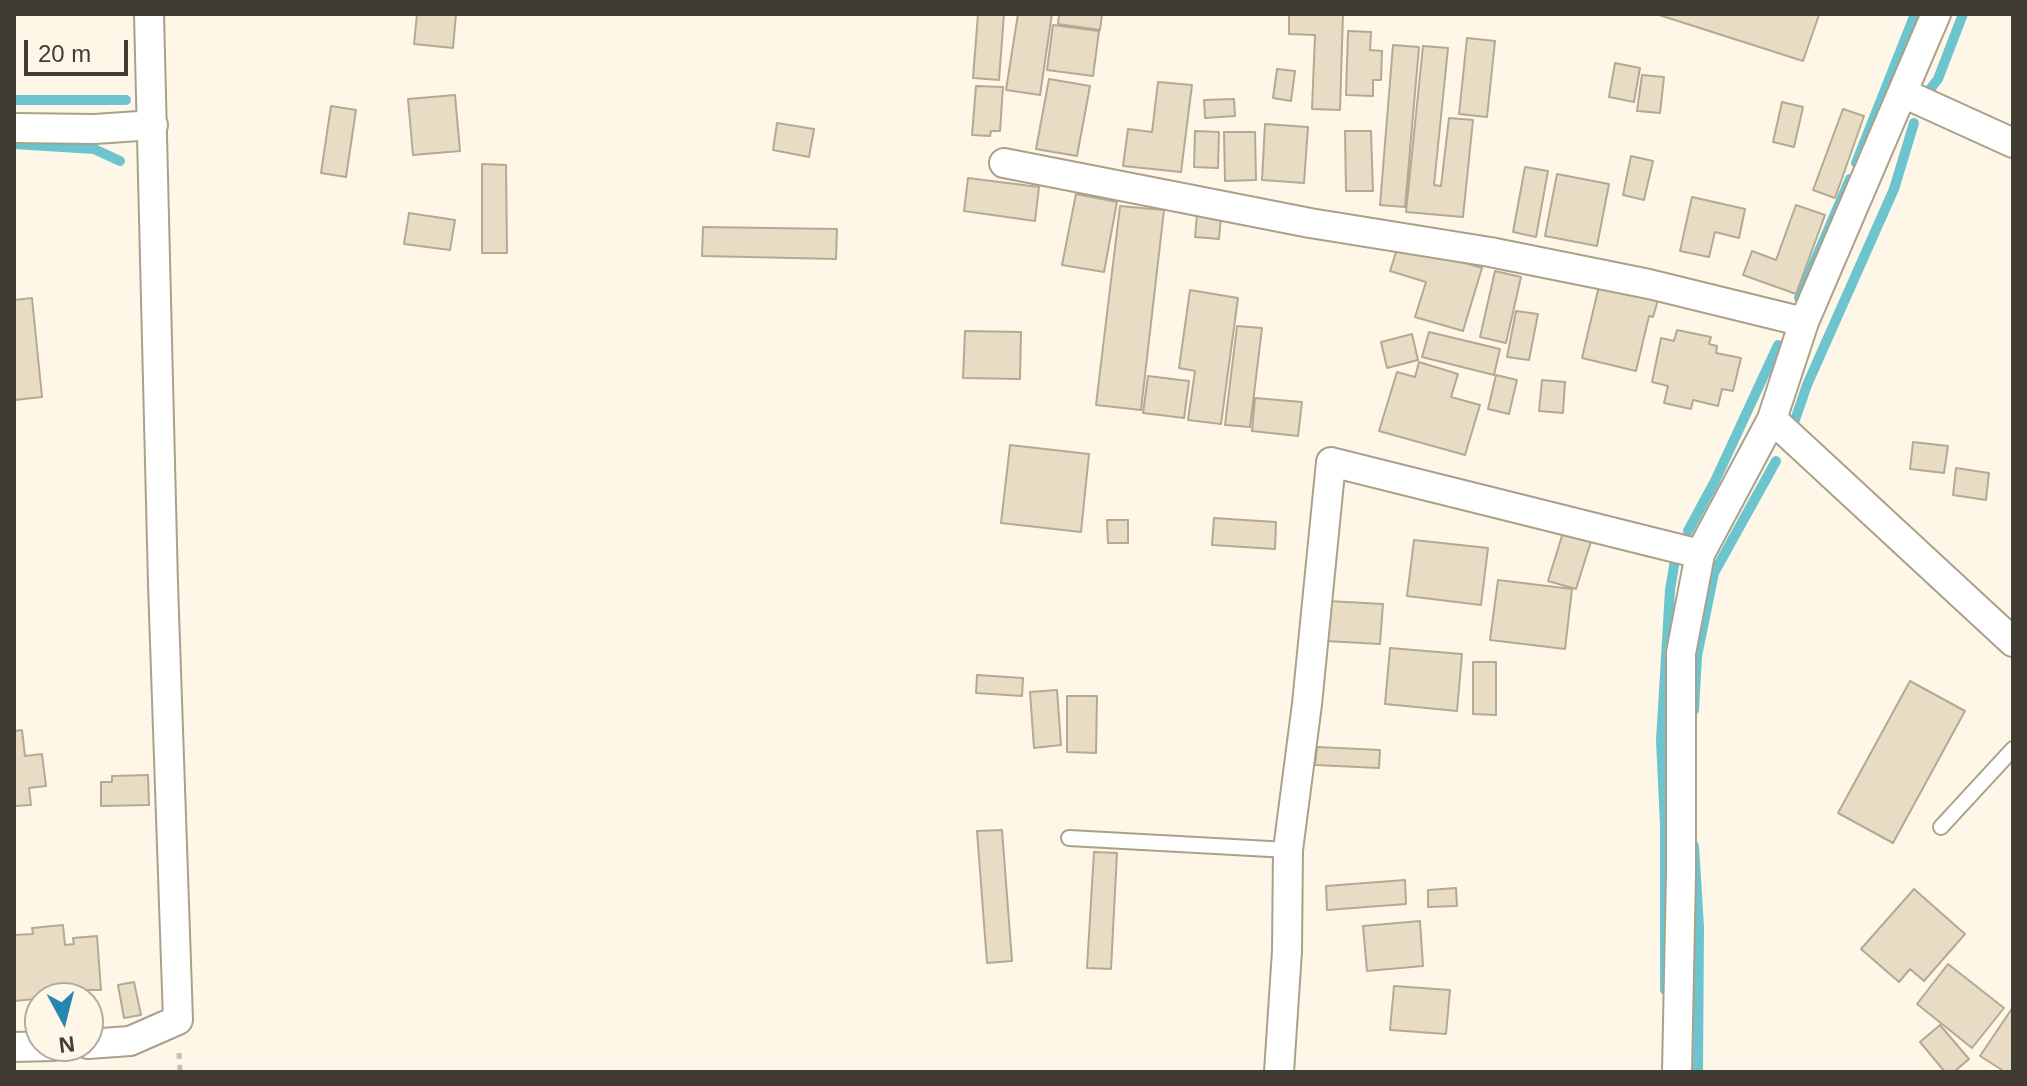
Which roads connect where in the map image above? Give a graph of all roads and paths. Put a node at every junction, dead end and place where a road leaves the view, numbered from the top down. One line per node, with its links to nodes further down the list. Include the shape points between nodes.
1 (149, 14): 4 (street)
2 (1936, 14): 3 (street)
3 (1903, 93): 6 (street); 8 (street)
4 (153, 125): 5 (street); 16 (street, via 178,1020 130,1041)
5 (14, 128)
6 (2013, 143)
7 (1004, 163): 8 (street, via 1504,255)
8 (1804, 322): 9 (street)
9 (1772, 419): 10 (street); 11 (street)
10 (1700, 554): 15 (street, via 1331,462); 18 (street, via 1681,653)
11 (2013, 642)
12 (2013, 749): 13 (lane)
13 (1941, 827)
14 (1069, 838): 15 (lane)
15 (1288, 850): 17 (street)
16 (104, 1043)
17 (1279, 1072)
18 (1677, 1072)

